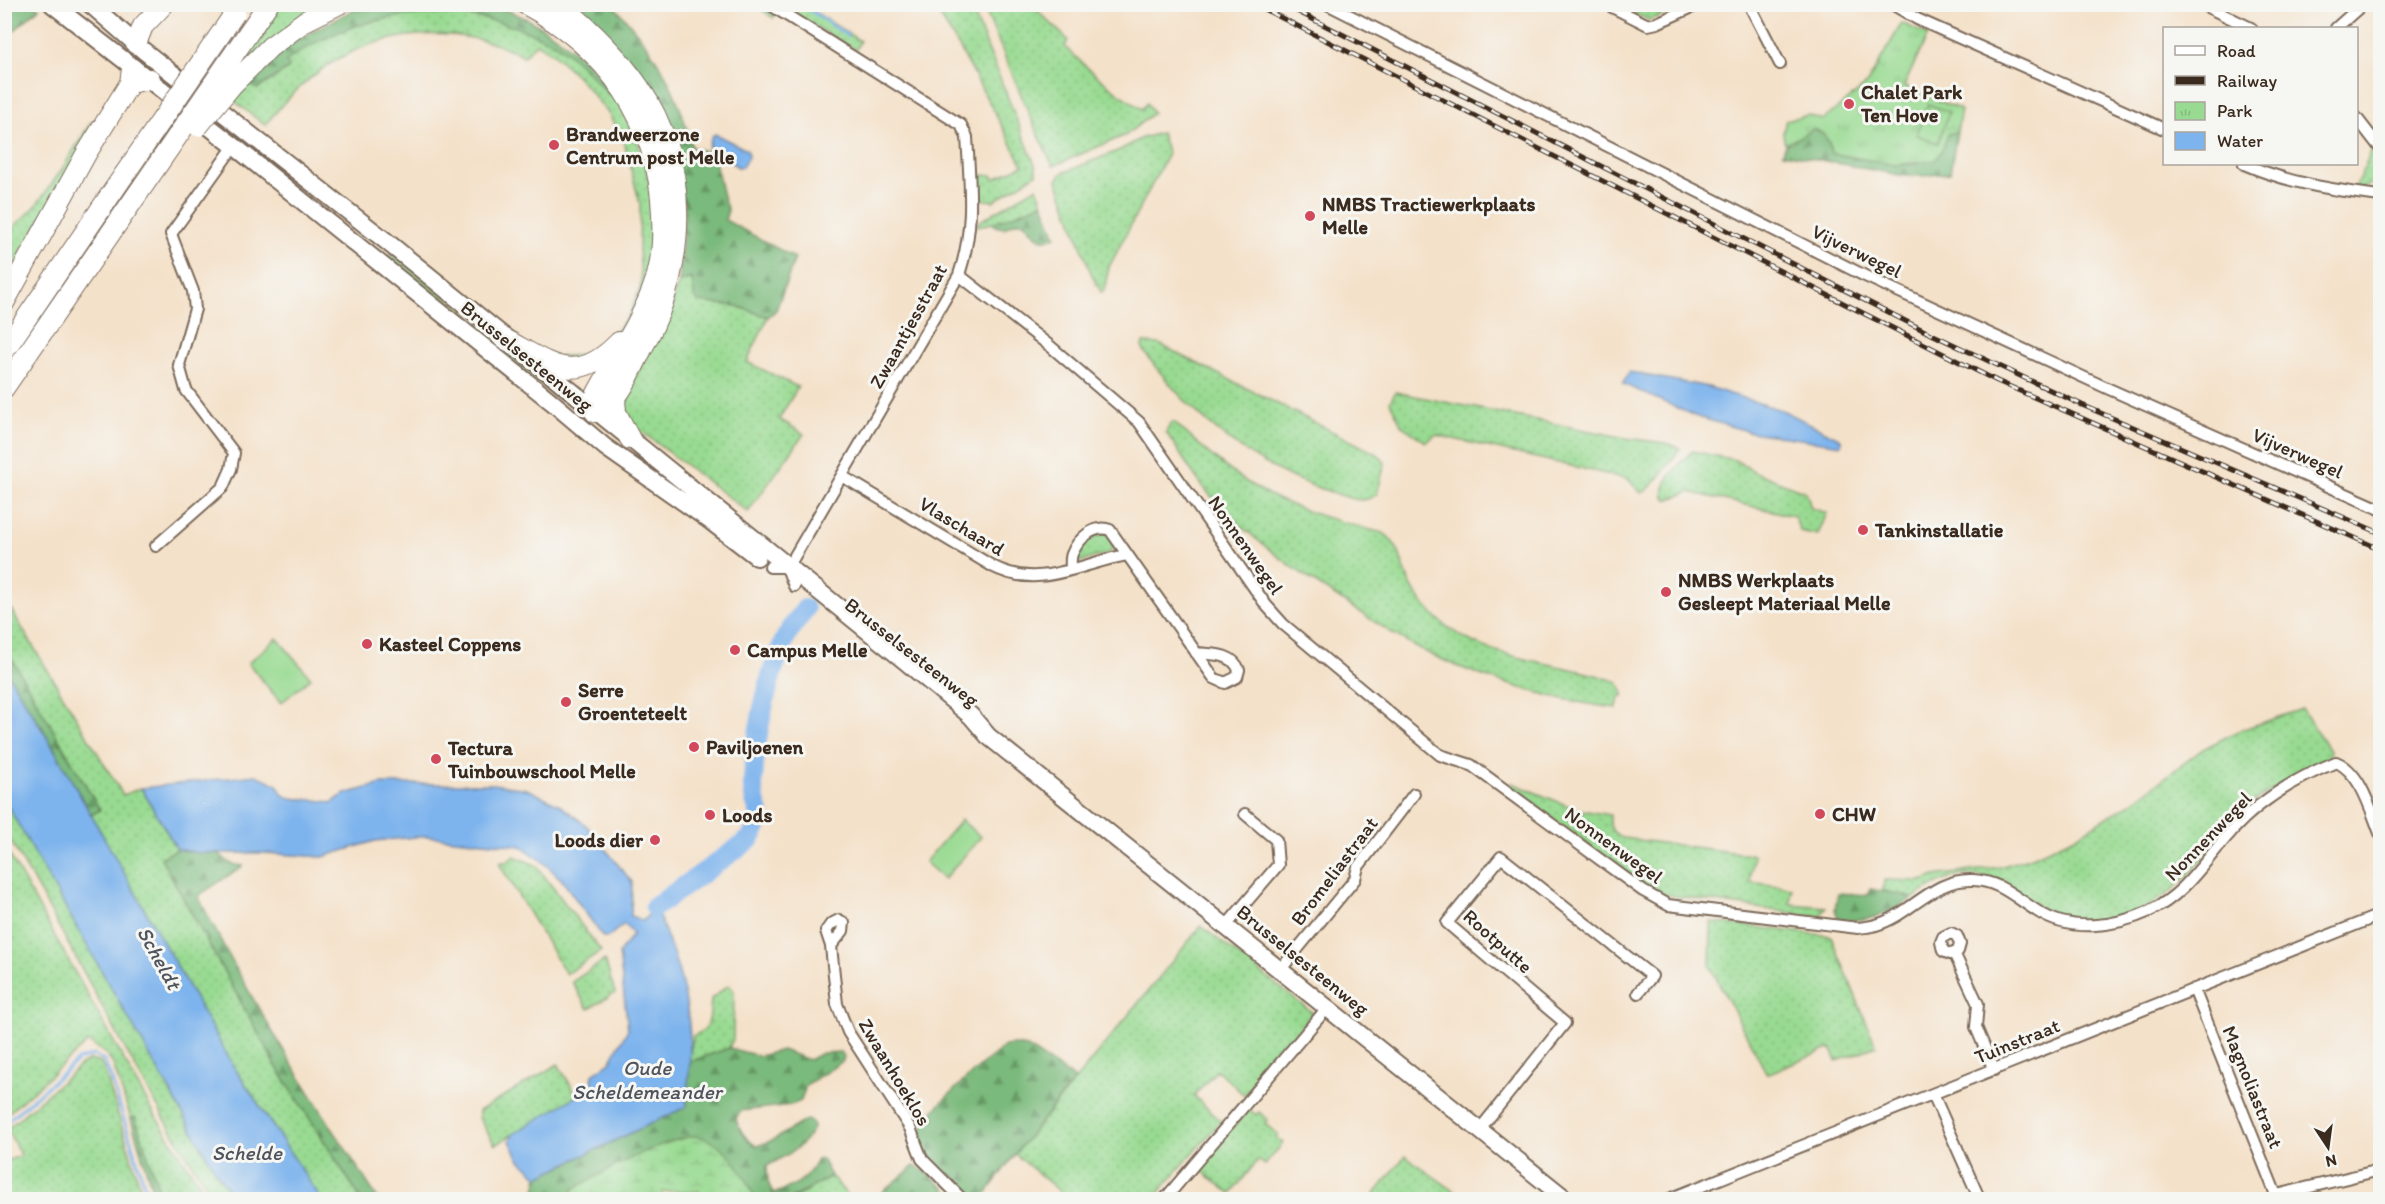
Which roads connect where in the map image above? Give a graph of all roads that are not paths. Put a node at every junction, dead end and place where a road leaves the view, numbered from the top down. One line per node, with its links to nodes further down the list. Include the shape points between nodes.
1 (52, 4): 22 (main road)
2 (90, 4): 20 (main road, Brusselsesteenweg)
3 (164, 4): 20 (highway, via 143,26)
4 (268, 4): 28 (highway, bridge)
5 (339, 4): 28 (highway, bridge, via 305,21 270,47)
6 (525, 4): 36 (highway, via 556,22 604,64 626,93 655,160 662,200 660,259 656,281)
7 (560, 4): 40 (highway, via 589,28 640,89 665,144 677,203 677,243 671,280 658,321)
8 (769, 4): 34 (street, Zwaantjesstraat, via 964,129 971,215)
9 (1327, 4): 46 (street, Vijverwegel, via 1865,276)
10 (1606, 4): 16 (street, via 1648,25)
11 (1699, 4): 16 (street)
12 (1749, 4): 21 (street)
13 (1892, 4): 25 (street, via 1917,20)
14 (2201, 4): 18 (street)
15 (2363, 4): 19 (street)
16 (1683, 8)
17 (238, 9): 38 (highway, bridge)
18 (2249, 27)
19 (2337, 27)
20 (136, 44): 22 (main road); 30 (main road, Brusselsesteenweg)
21 (1780, 64)
22 (131, 76): 23 (highway); 35 (highway)
23 (150, 79): 26 (main road, Brusselsesteenweg); 30 (main road, via 165,76 274,162)
24 (2358, 120): 27 (street)
25 (2163, 129)
26 (234, 146): 33 (main road, Brusselsesteenweg); 47 (street, via 171,234 193,291 195,309 179,365 186,390 234,453 231,469 223,487)
27 (2380, 148)
28 (163, 164): 39 (highway)
29 (2247, 165): 31 (street, via 2315,187)
30 (289, 167): 32 (main road, Brusselsesteenweg)
31 (2380, 196)
32 (386, 241): 33 (street); 37 (main road, Brusselsesteenweg)
33 (373, 258): 41 (main road, Brusselsesteenweg)
34 (959, 275): 45 (street, Zwaantjesstraat); 57 (street, Nonnenwegel, via 1139,423 1283,624 1440,755 1470,765 1643,891 1668,905 1858,928 1877,925 1945,884 1972,879 2002,886 2057,922 2103,925 2150,911 2176,895 2255,809 2281,790 2336,762 2350,770)
35 (4, 303)
36 (636, 326): 37 (highway, via 606,356 574,368 553,366); 42 (highway)
37 (503, 338): 42 (main road, Brusselsesteenweg)
38 (4, 351)
39 (4, 388)
40 (615, 399): 42 (highway); 43 (highway, via 616,412)
41 (552, 402): 42 (main road, via 575,412); 44 (main road, Brusselsesteenweg)
42 (592, 411): 43 (main road, Brusselsesteenweg); 44 (main road)
43 (630, 439): 50 (main road, Brusselsesteenweg)
44 (606, 447): 49 (main road, Brusselsesteenweg)
45 (842, 476): 50 (street, Zwaantjesstraat); 51 (street, Vlaschaard, via 1009,574 1026,578)
46 (2380, 509)
47 (156, 546)
48 (1127, 555): 51 (street, Vlaschaard); 51 (street, via 1110,530 1096,528 1072,555); 53 (street)
49 (770, 567): 50 (street); 52 (main road, Brusselsesteenweg)
50 (789, 567): 52 (street); 54 (main road, Brusselsesteenweg, via 963,709)
51 (1071, 569)
52 (794, 586): 54 (main road, Brusselsesteenweg, via 964,722)
53 (1196, 653)
54 (983, 732): 59 (main road, Brusselsesteenweg)
55 (1414, 794): 62 (street, Bromeliastraat, via 1358,867 1355,879)
56 (1245, 814): 59 (street, via 1276,840 1278,865)
57 (2380, 834)
58 (2380, 915): 63 (street, Tuinstraat)
59 (1226, 926): 62 (main road, Brusselsesteenweg)
60 (831, 946): 71 (street, Zwaanhoeklos, via 837,1005 848,1032 910,1128 922,1159)
61 (1954, 953): 66 (street, via 1978,1004 1976,1028)
62 (1281, 969): 65 (main road, Brusselsesteenweg)
63 (2193, 989): 66 (street, Tuinstraat); 70 (street, Magnoliastraat)
64 (1638, 993): 68 (street, Rootputte, via 1652,976 1502,857 1447,923 1565,1023)
65 (1328, 1007): 68 (main road, Brusselsesteenweg); 72 (street)
66 (1994, 1070): 67 (street, Tuinstraat)
67 (1933, 1094): 74 (street, Tuinstraat); 75 (street)
68 (1480, 1129): 73 (main road, Brusselsesteenweg)
69 (2380, 1170): 70 (street)
70 (2278, 1197)
71 (963, 1200)
72 (1164, 1200)
73 (1567, 1200)
74 (1667, 1200)
75 (1980, 1200)

